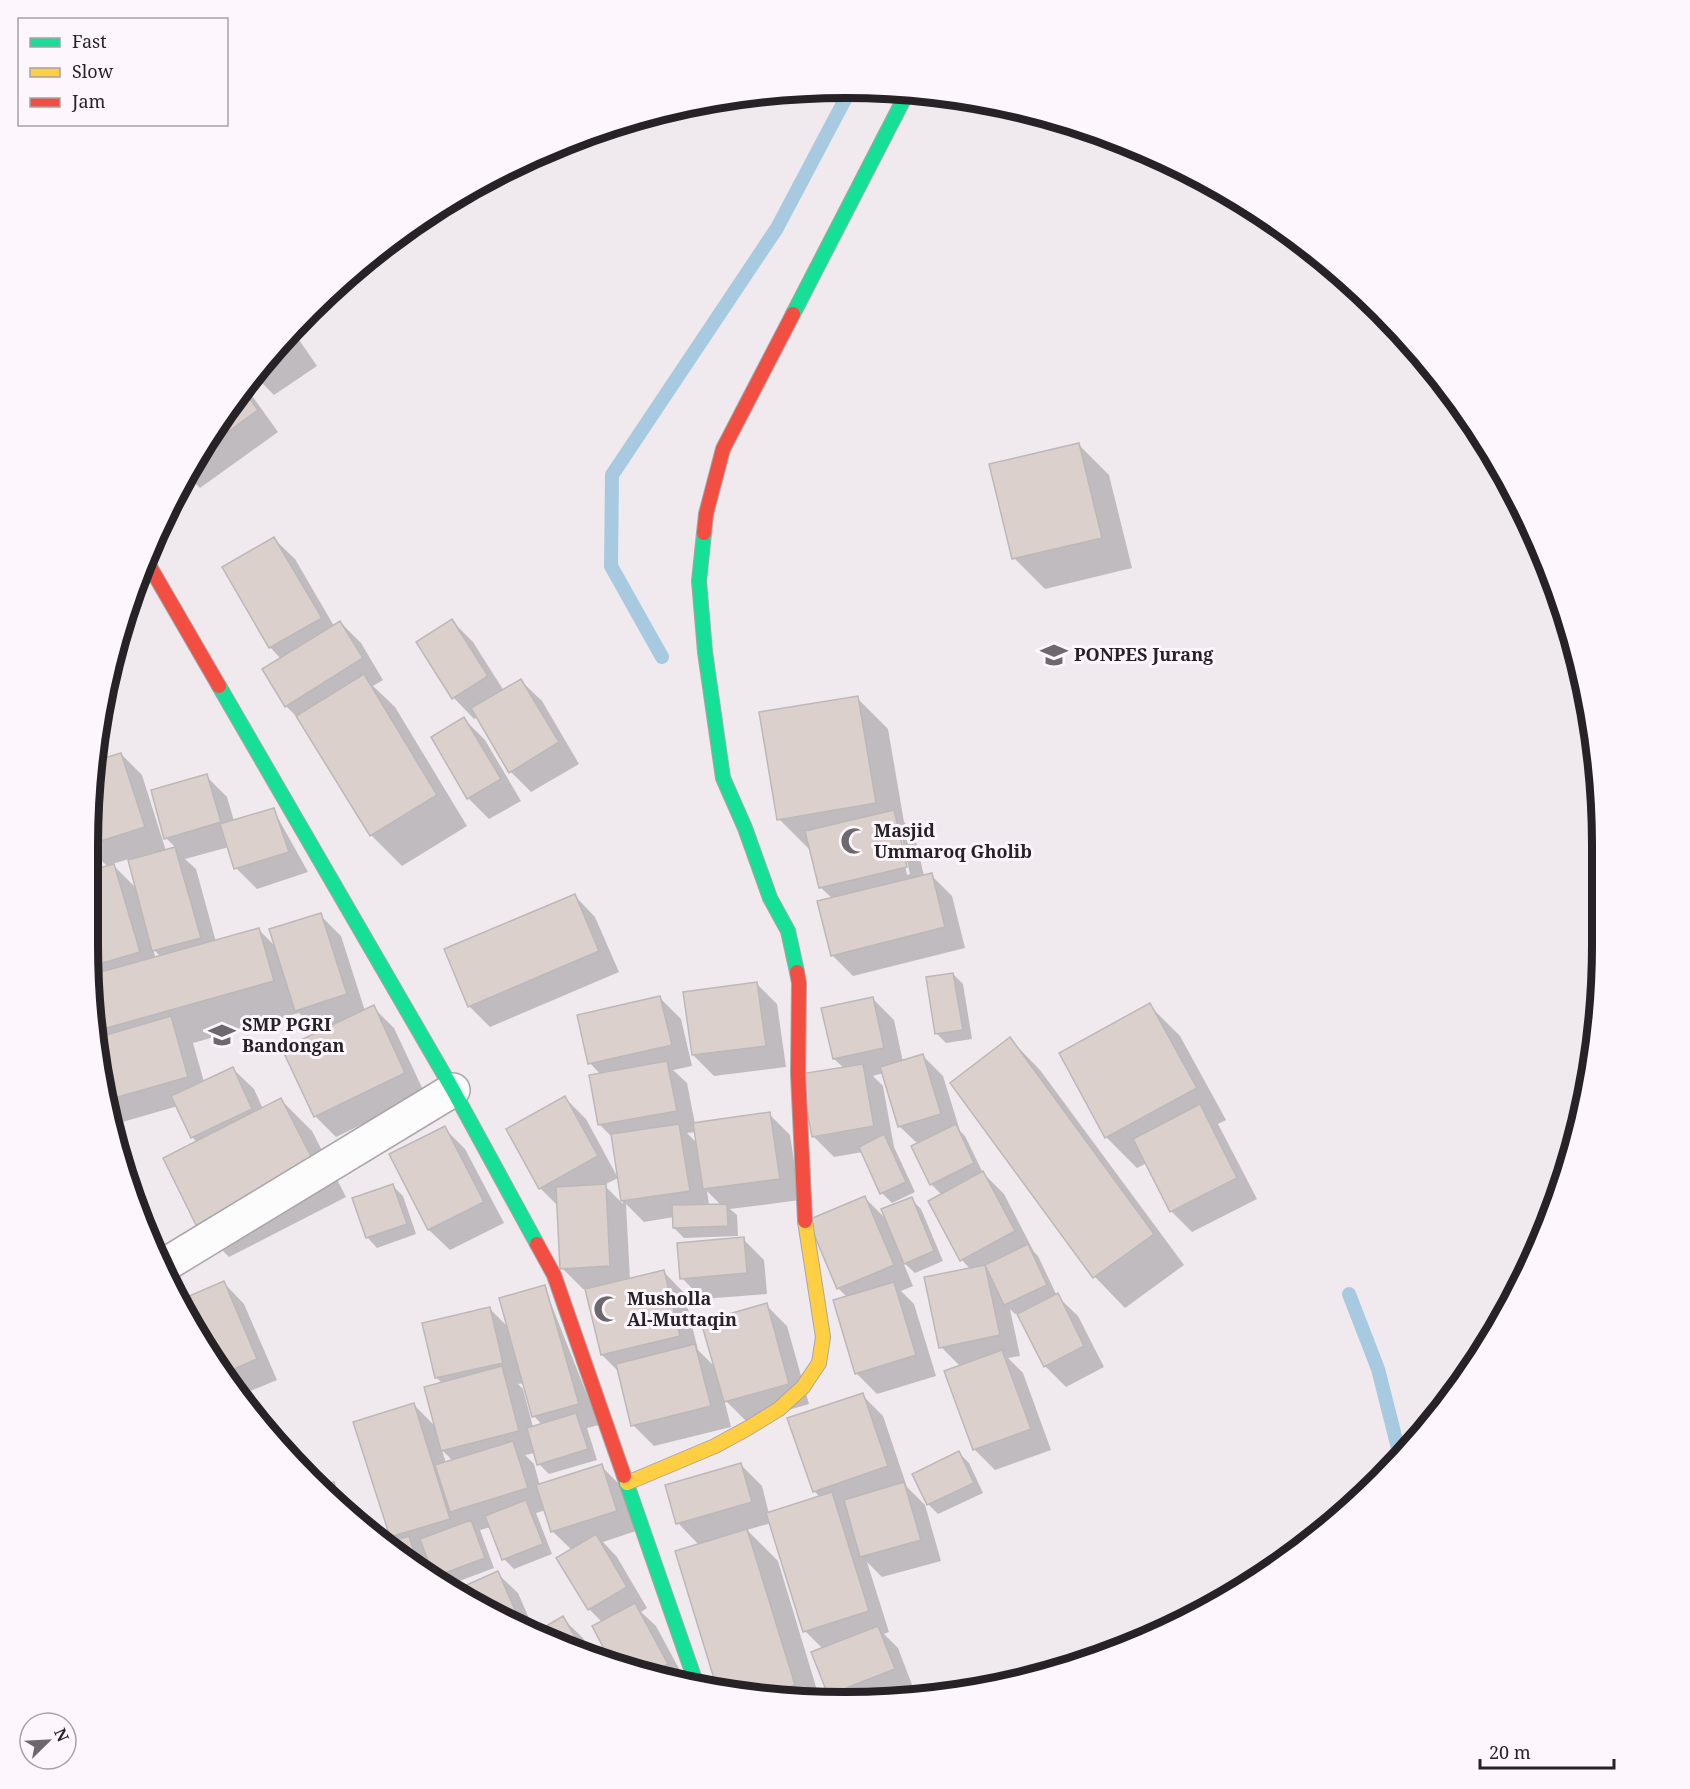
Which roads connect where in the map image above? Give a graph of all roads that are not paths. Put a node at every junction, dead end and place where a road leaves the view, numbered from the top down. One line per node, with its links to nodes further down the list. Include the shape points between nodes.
1 (903, 100): 5 (street, via 723,449 706,514 699,581 723,778 770,898 788,931 799,983 803,1211 823,1356 809,1382 786,1406 727,1440)
2 (151, 568): 3 (street)
3 (453, 1090): 4 (street); 5 (street, via 554,1275)
4 (169, 1262)
5 (627, 1483): 6 (street)
6 (694, 1676)

